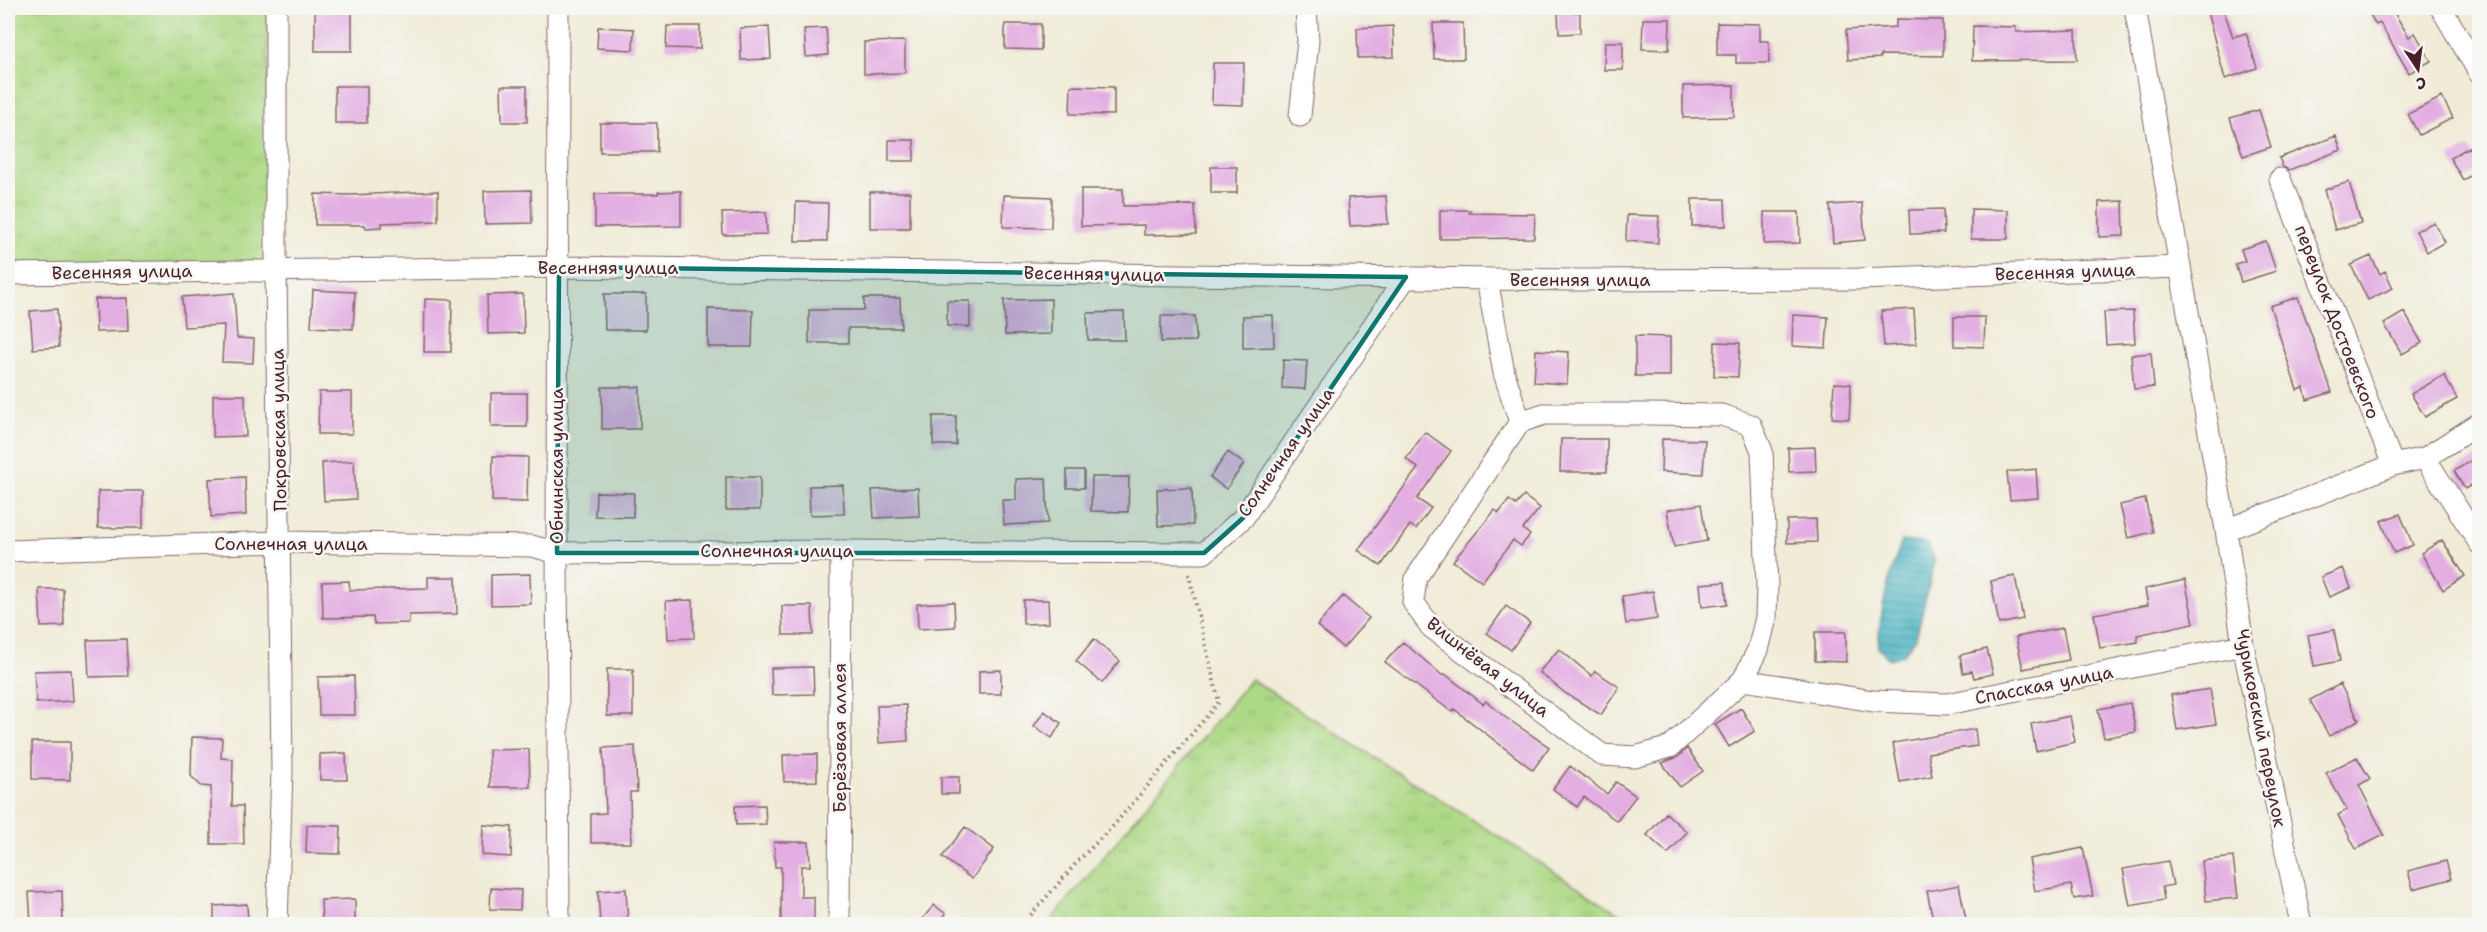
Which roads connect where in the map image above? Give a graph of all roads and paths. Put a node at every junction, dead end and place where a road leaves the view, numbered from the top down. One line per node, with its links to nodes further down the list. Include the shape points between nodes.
1 (276, 8): 11 (street, Покровская улица)
2 (558, 8): 9 (street, Обнинская улица)
3 (1306, 8): 7 (street, via 1308,41)
4 (2135, 8): 10 (street, Чуриковский переулок)
5 (2441, 8): 6 (street)
6 (2480, 74)
7 (1300, 116)
8 (2280, 179): 18 (street, переулок Достоевского)
9 (559, 267): 11 (street, Весенняя улица); 13 (street, Весенняя улица); 24 (street, Обнинская улица)
10 (2179, 267): 14 (street, Весенняя улица, via 1858,279); 19 (street, Чуриковский переулок)
11 (276, 270): 12 (street, Весенняя улица); 20 (street, Покровская улица)
12 (8, 274)
13 (1406, 278): 14 (street, Весенняя улица); 25 (street, Солнечная улица, via 1243,518 1204,553)
14 (1487, 279): 15 (street, via 1504,373)
15 (1520, 422): 27 (street, via 1544,414 1647,414 1722,415 1751,425 1762,451 1766,618 1758,650); 27 (street, Вишнёвая улица, via 1416,578 1413,602 1431,627 1602,755 1635,758 1670,747)
16 (2480, 423): 17 (street)
17 (2426, 458): 18 (street); 21 (street)
18 (2393, 465): 19 (street)
19 (2226, 530): 26 (street, Чуриковский переулок)
20 (281, 542): 23 (street, Солнечная улица); 24 (street, Солнечная улица, via 532,546); 28 (street, Покровская улица, via 282,771)
21 (2480, 544)
22 (841, 550): 24 (street, Солнечная улица); 25 (street, Солнечная улица); 30 (street, Берёзовая аллея)
23 (8, 551)
24 (557, 552): 29 (street, Обнинская улица)
25 (1185, 553): 31 (path, via 1219,702)
26 (2242, 645): 27 (street, Спасская улица, via 1947,704 1844,698); 32 (street, Чуриковский переулок)
27 (1743, 680)
28 (277, 924)
29 (559, 924)
30 (839, 924)
31 (1023, 924)
32 (2301, 924)

